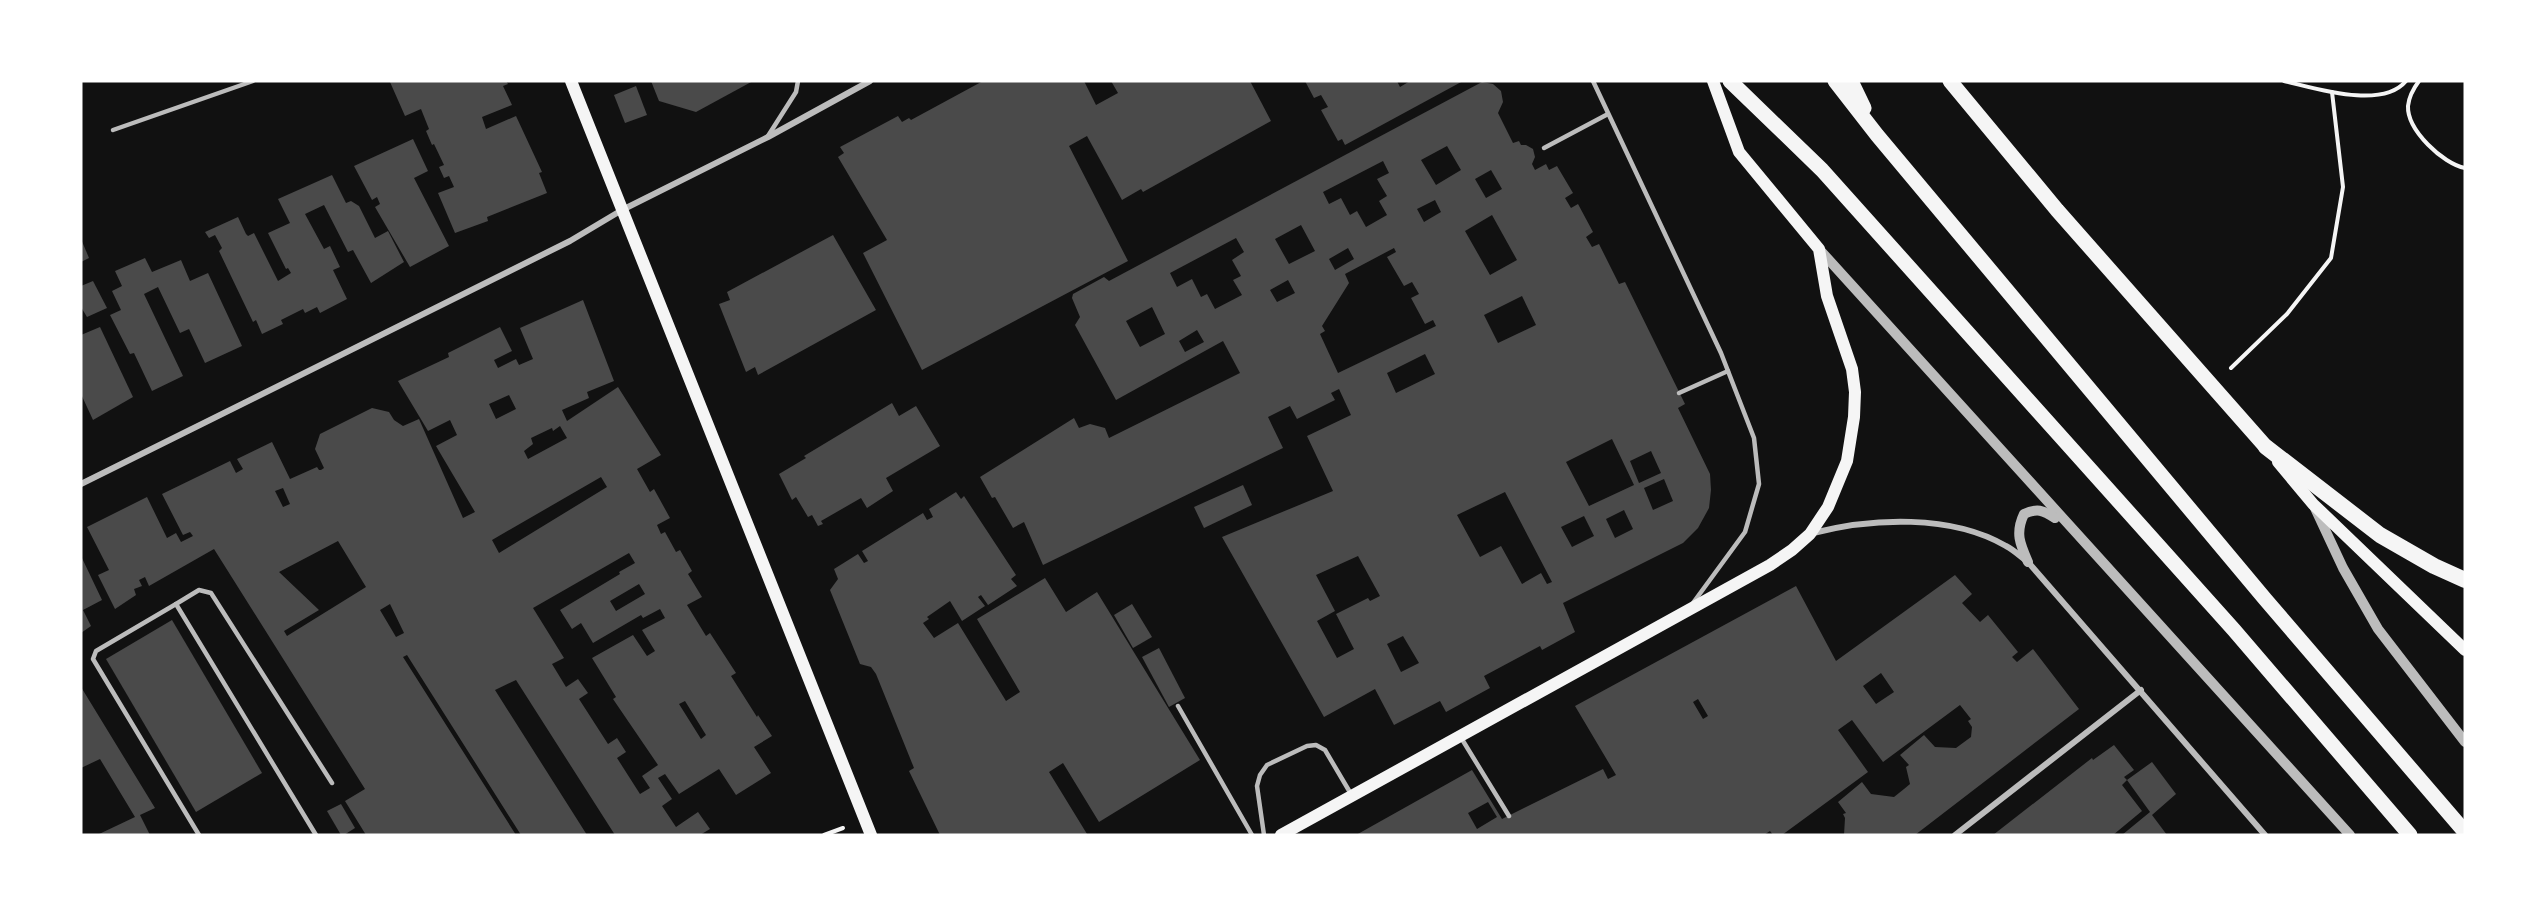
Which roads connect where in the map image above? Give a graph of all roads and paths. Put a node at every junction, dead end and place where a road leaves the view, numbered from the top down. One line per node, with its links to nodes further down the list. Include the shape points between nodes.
1 (253, 81): 16 (lane)
2 (571, 81): 21 (main road)
3 (798, 81): 18 (lane, via 796,92)
4 (870, 81): 18 (street)
5 (1593, 81): 15 (lane)
6 (1713, 81): 22 (main road, via 1739,152)
7 (1730, 81): 53 (main road, via 1822,171 2234,630)
8 (1835, 81): 17 (main road)
9 (1851, 81): 17 (main road)
10 (1950, 81): 24 (main road, via 2057,210)
11 (2284, 81): 14 (path)
12 (2406, 81): 14 (path, via 2393,91 2376,96)
13 (2419, 81): 20 (path, via 2410,94 2408,109 2416,131 2454,166)
14 (2332, 92): 24 (path, via 2343,187 2331,258 2287,314)
15 (1608, 114): 19 (lane); 23 (lane)
16 (114, 130)
17 (1877, 135): 43 (main road)
18 (768, 137): 21 (street)
19 (1544, 148)
20 (2465, 168)
21 (622, 210): 27 (street, via 570,241); 46 (main road)
22 (1819, 249): 29 (street); 30 (main road, via 1827,296 1852,369 1855,392 1844,470 1828,507)
23 (1728, 371): 25 (lane); 34 (lane, via 1754,438 1759,484 1745,532)
24 (2212, 385): 26 (main road)
25 (1679, 393)
26 (2266, 447): 28 (main road); 32 (highway, via 2380,535)
27 (81, 484)
28 (2313, 504): 35 (main road); 39 (street, via 2343,568 2378,628)
29 (2073, 532): 31 (street, via 2045,511 2036,509 2024,514 2018,526 2018,540); 52 (street)
30 (1810, 534): 31 (street, via 1870,523 1941,524 1980,534 2007,546); 34 (main road, via 1770,565)
31 (2028, 562): 36 (street)
32 (2465, 580)
33 (176, 604): 40 (lane, via 199,590 211,593); 44 (lane, via 96,651 93,659); 45 (lane)
34 (1689, 609): 38 (main road)
35 (2465, 650)
36 (2140, 690): 50 (street); 51 (street)
37 (1178, 706): 47 (lane)
38 (1460, 736): 41 (main road); 42 (lane)
39 (2465, 742)
40 (332, 783)
41 (1352, 796): 48 (lane, via 1325,750 1307,746 1268,765 1260,775 1257,786); 49 (main road)
42 (1509, 816)
43 (2465, 832)
44 (199, 835)
45 (316, 835)
46 (871, 835)
47 (1252, 835)
48 (1264, 835)
49 (1281, 835)
50 (1955, 835)
51 (2265, 835)
52 (2350, 835)
53 (2410, 835)

